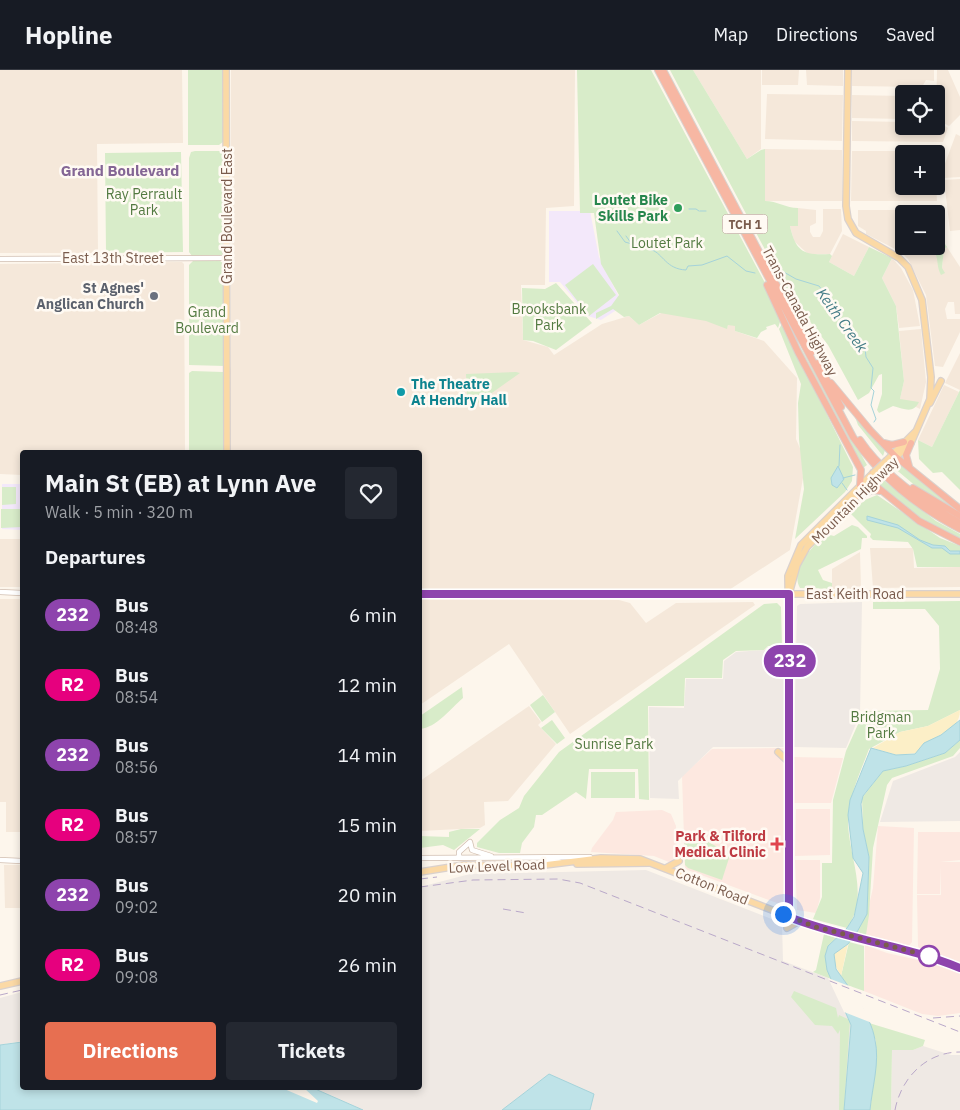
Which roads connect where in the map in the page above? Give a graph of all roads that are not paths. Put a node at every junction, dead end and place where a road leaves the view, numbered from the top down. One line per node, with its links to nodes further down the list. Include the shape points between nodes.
1 (226, 70): 6 (main road, Grand Boulevard East)
2 (658, 70): 5 (highway, Trans-Canada Highway / TCH 1)
3 (664, 70): 8 (highway, Trans-Canada Highway / TCH 1)
4 (848, 70): 10 (main road, Mountain Highway, via 847,215 860,237 904,262 919,290 931,377)
5 (755, 253): 20 (highway, via 798,352 861,470); 26 (highway, Trans-Canada Highway / TCH 1, via 844,421 867,456 893,485 913,501)
6 (227, 258): 7 (street, East 13th Street); 15 (main road, Grand Boulevard East)
7 (0, 259)
8 (826, 378): 12 (highway); 19 (highway, Trans-Canada Highway / TCH 1, via 863,444)
9 (941, 381): 10 (main road)
10 (928, 404): 11 (main road, Mountain Highway)
11 (915, 432): 13 (main road, Mountain Highway); 14 (main road, Mountain Highway)
12 (881, 441): 13 (highway, via 888,445); 16 (highway)
13 (904, 442): 16 (main road, Mountain Highway)
14 (911, 443): 16 (main road, Mountain Highway); 17 (highway, via 906,457)
15 (227, 450)
16 (895, 455): 17 (highway); 18 (main road, Mountain Highway, bridge)
17 (911, 469): 23 (highway)
18 (874, 477): 20 (main road, Mountain Highway); 21 (highway); 22 (main road, Mountain Highway)
19 (897, 478): 24 (highway); 25 (highway, TCH 1, via 927,504)
20 (860, 485): 31 (main road, Mountain Highway, via 801,545 788,576)
21 (881, 491): 22 (highway, via 872,490); 27 (highway, via 919,521)
22 (860, 496): 31 (main road, Mountain Highway, via 807,547 797,565)
23 (960, 509)
24 (960, 516)
25 (960, 523)
26 (960, 529)
27 (960, 542)
28 (0, 592): 29 (street)
29 (20, 593)
30 (422, 594): 31 (main road, East Keith Road)
31 (789, 594): 32 (main road, East Keith Road); 34 (main road)
32 (960, 594)
33 (778, 752): 34 (main road)
34 (790, 763): 47 (main road)
35 (422, 858): 36 (street)
36 (458, 858): 37 (street); 37 (street, via 470,842 472,850)
37 (494, 858): 38 (street)
38 (530, 858): 39 (street); 43 (street)
39 (601, 858): 43 (main road, Cotton Road); 44 (main road, Cotton Road, via 640,859)
40 (0, 860): 41 (street)
41 (20, 861)
42 (679, 861): 45 (main road)
43 (565, 863): 44 (main road, Cotton Road); 46 (main road, Low Level Road, via 464,865)
44 (649, 863): 45 (main road, Cotton Road)
45 (666, 868): 47 (main road, Cotton Road)
46 (422, 870)
47 (789, 917): 48 (main road, Cotton Road)
48 (799, 921): 49 (main road); 50 (main road, Cotton Road, via 932,957)
49 (788, 928)
50 (960, 968)
51 (20, 981): 52 (main road)
52 (0, 986)

